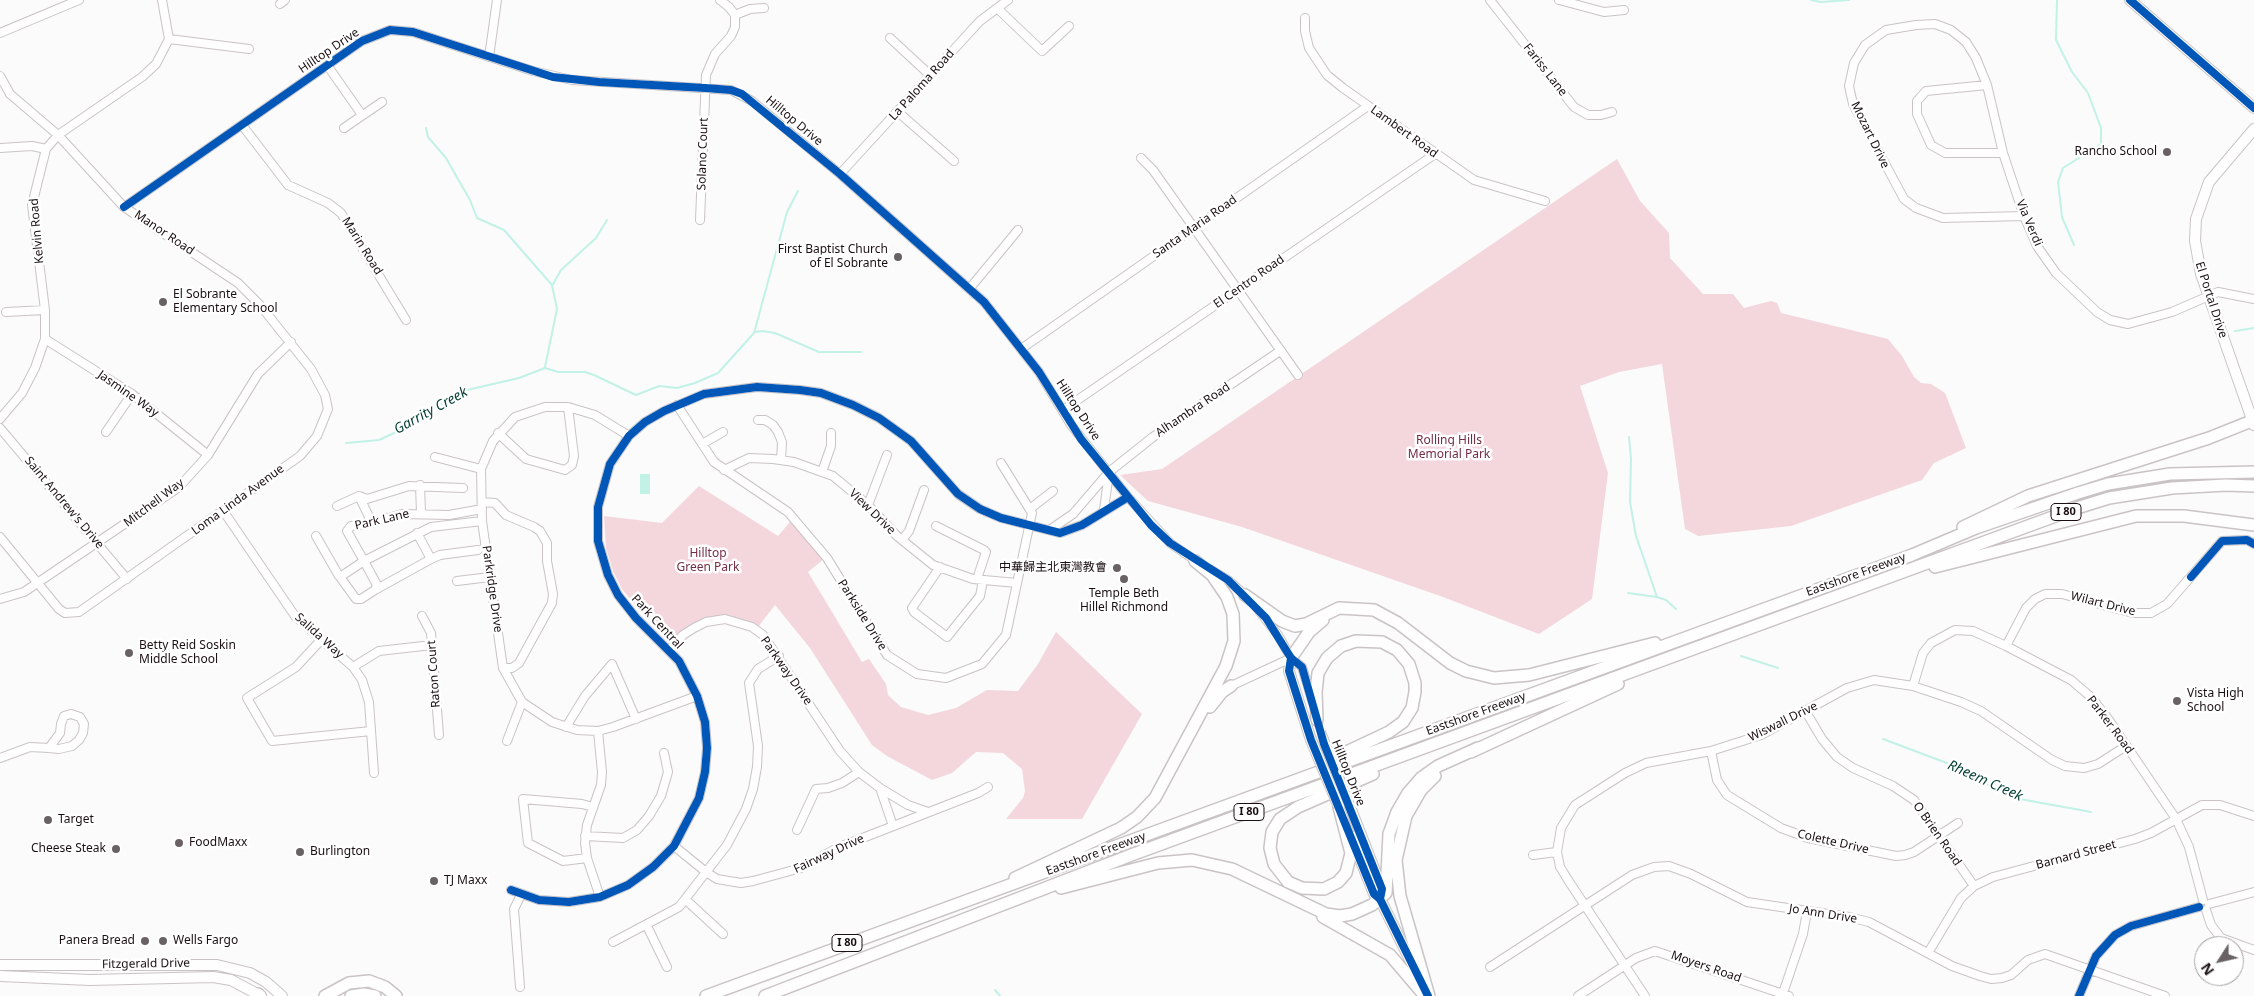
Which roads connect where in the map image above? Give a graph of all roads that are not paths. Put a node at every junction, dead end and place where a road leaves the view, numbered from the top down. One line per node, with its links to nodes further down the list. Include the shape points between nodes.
1 (79, 0): 15 (street)
2 (162, 0): 17 (street)
3 (497, 0): 19 (street)
4 (720, 0): 12 (street)
5 (1008, 0): 10 (street, La Paloma Road)
6 (1490, 0): 30 (street, Fariss Lane, via 1574,107 1588,114)
7 (1559, 0): 11 (street, via 1604,12)
8 (2130, 0): 28 (main road)
9 (764, 8): 12 (street)
10 (997, 8): 14 (street, via 1042,51); 22 (street, La Paloma Road, via 980,21)
11 (1624, 10)
12 (735, 15): 25 (street, Solano Court, via 735,27 714,54)
13 (1305, 18): 27 (street, Lambert Road, via 1309,48 1318,64)
14 (1070, 26)
15 (0, 33)
16 (890, 38): 22 (street)
17 (170, 40): 18 (street); 35 (street, Kelvin Road, via 163,55 142,77)
18 (249, 49)
19 (490, 56): 21 (street, Hilltop Drive, via 413,32 390,30 362,41); 25 (street, Hilltop Drive, via 572,80)
20 (1976, 58): 24 (street, Via Verdi); 45 (street, Mozart Drive, via 1966,42 1951,30 1935,24 1886,30 1865,45 1854,63 1849,86 1853,104 1904,199 1916,208 1943,218)
21 (327, 65): 31 (street); 32 (street, Hilltop Drive)
22 (930, 75): 29 (street, La Paloma Road)
23 (0, 76): 35 (street, Manor Road, via 10,94)
24 (1987, 85): 38 (street, Via Verdi); 38 (street, via 1926,92 1917,101 1917,114 1931,145 1944,153)
25 (705, 88): 42 (street, Hilltop Drive, via 731,90 752,101); 46 (street, Solano Court)
26 (382, 102): 31 (street)
27 (1368, 106): 39 (street, Lambert Road); 47 (street, Santa Maria Road)
28 (2254, 108)
29 (898, 112): 41 (street); 42 (street, La Paloma Road)
30 (1612, 112)
31 (362, 115): 33 (street)
32 (242, 125): 44 (street, Hilltop Drive); 55 (street, Marin Road, via 288,185 328,203 341,213)
33 (344, 128)
34 (2254, 129): 51 (main road, El Portal Drive, via 2214,174 2200,207 2196,224 2197,258)
35 (58, 135): 37 (street, Kelvin Road); 44 (street, Manor Road)
36 (0, 148): 37 (street, via 32,146)
37 (46, 149): 53 (street, Kelvin Road, via 32,205)
38 (2003, 153): 45 (street, Via Verdi)
39 (1435, 154): 43 (street, Lambert Road, via 1474,180); 50 (street, El Centro Road)
40 (1141, 158): 47 (street)
41 (954, 161)
42 (840, 174): 49 (street, Hilltop Drive)
43 (1545, 200)
44 (124, 207): 57 (street, Manor Road, via 238,283)
45 (2024, 216): 51 (street, Via Verdi, via 2037,246 2056,273 2097,312 2110,320 2128,324 2172,312)
46 (700, 220)
47 (1194, 228): 50 (street); 58 (street, Santa Maria Road)
48 (1018, 230): 49 (street)
49 (970, 288): 58 (street, Hilltop Drive)
50 (1237, 290): 59 (street); 64 (street, El Centro Road)
51 (2210, 296): 52 (street, Via Verdi, via 2218,292); 67 (main road, El Portal Drive)
52 (2254, 299)
53 (46, 310): 54 (street); 56 (street, Kelvin Road)
54 (6, 312)
55 (406, 320)
56 (44, 339): 61 (street, Jasmine Way); 65 (street, Kelvin Road, via 35,368 22,393)
57 (291, 342): 75 (street, Mitchell Way, via 258,374); 97 (street, Loma Linda Avenue, via 320,383 328,402 325,420 308,450)
58 (1022, 349): 64 (street, Hilltop Drive)
59 (1280, 351): 60 (street); 83 (street, Alhambra Road)
60 (1298, 375)
61 (132, 394): 69 (street); 75 (street, Jasmine Way)
62 (677, 405): 73 (street, Park Central, via 644,422); 74 (street, Parkside Drive); 103 (street, Park Central, via 704,394 757,387 821,393 854,405 900,432 958,494 980,509)
63 (568, 407): 71 (street, Parkridge Drive, via 524,412); 71 (street, via 574,456 572,465 565,470 526,458); 73 (street, Parkridge Drive, via 603,419)
64 (1063, 410): 83 (street, Hilltop Drive, via 1081,439)
65 (0, 419)
66 (758, 420): 78 (street, via 765,420 778,432 782,442)
67 (2253, 421): 112 (highway, via 2028,496 1991,512)
68 (0, 428): 109 (street, Saint Andrew's Drive)
69 (106, 432)
70 (723, 432): 74 (street)
71 (498, 433): 80 (street, Parkridge Drive)
72 (830, 433): 82 (street, via 831,446)
73 (629, 436): 134 (street, Park Central, via 610,464 603,484 598,507 598,541 604,565 618,595)
74 (702, 444): 81 (street, Parkside Drive)
75 (208, 455): 109 (street, Mitchell Way, via 179,487)
76 (887, 455): 92 (street)
77 (435, 457): 80 (street)
78 (781, 460): 81 (street, View Drive, via 749,458); 82 (street, View Drive)
79 (1001, 463): 95 (street)
80 (481, 469): 94 (street, Parkridge Drive)
81 (724, 470): 124 (street, Parkside Drive, via 788,512 827,558 887,655 917,674 946,678 982,664 1006,635)
82 (822, 472): 92 (street, View Drive, via 833,476)
83 (1109, 472): 91 (street, Hilltop Drive); 96 (street); 104 (street, via 1074,514)
84 (2252, 472): 112 (highway, Eastshore Freeway / I 80, via 2170,474 2108,484 1976,528)
85 (420, 485): 87 (street); 90 (street, via 367,499); 98 (street)
86 (2254, 486): 120 (highway, Eastshore Freeway / I 80, via 2172,488 2109,498 1983,541)
87 (463, 488)
88 (924, 490): 108 (street, via 909,531)
89 (1053, 492): 95 (street)
90 (359, 496): 93 (street); 100 (street)
91 (1128, 497): 96 (street, Park Central); 115 (street, Hilltop Drive, via 1170,543)
92 (868, 505): 108 (street, View Drive)
93 (337, 506)
94 (482, 506): 98 (street, Park Lane, via 449,515); 99 (street, Parkridge Drive); 139 (street, via 495,503 506,515 534,526 547,543 552,603 519,663 512,668)
95 (1031, 508): 103 (street, Parkside Drive)
96 (1104, 510): 104 (street, Park Central, via 1072,530 1060,533)
97 (224, 512): 119 (street, Loma Linda Avenue); 131 (street, Salida Way, via 289,609)
98 (421, 513): 100 (street, Park Lane, via 402,514)
99 (482, 521): 105 (street, Park Lane, via 431,527); 118 (street, Parkridge Drive)
100 (372, 523): 114 (street, Park Lane, via 351,526 347,531)
101 (2254, 525): 120 (highway, via 2184,516 2136,516)
102 (936, 526): 121 (street, via 986,552)
103 (1030, 526): 104 (street, Park Central); 124 (street, Parkside Drive)
104 (1051, 529)
105 (418, 533): 113 (street); 114 (street, Park Lane)
106 (316, 536): 117 (street)
107 (0, 537): 123 (street)
108 (902, 540): 116 (street, View Drive)
109 (97, 544): 119 (street, Saint Andrew's Drive); 123 (street, Mitchell Way)
110 (2254, 544): 133 (street, Wilart Drive, via 2247,540 2222,540 2167,604 2151,613 2133,613 2062,594 2045,594 2026,608)
111 (478, 550): 113 (street)
112 (1912, 555): 130 (highway, Eastshore Freeway / I 80)
113 (431, 559): 125 (street)
114 (364, 561): 117 (street); 125 (street, Park Lane)
115 (1195, 561): 126 (street, Hilltop Drive, via 1228,580); 153 (highway, via 1212,575 1227,597 1235,632 1230,657)
116 (940, 567): 121 (street, View Drive); 121 (street, via 912,608 947,637 980,596)
117 (340, 577): 125 (street, via 356,599)
118 (490, 577): 122 (street); 139 (street, Parkridge Drive)
119 (127, 579): 123 (street, Loma Linda Avenue, via 79,612 65,613)
120 (1887, 579): 137 (highway, Eastshore Freeway / I 80)
121 (980, 580): 124 (street, View Drive)
122 (457, 581)
123 (38, 583): 127 (street, Mitchell Way, via 24,592)
124 (1018, 583)
125 (376, 588)
126 (1245, 595): 128 (highway, via 1295,626 1339,608); 136 (street, Hilltop Drive, via 1272,627)
127 (0, 599)
128 (1359, 608): 130 (highway, via 1390,617 1458,668 1476,675 1503,679 1530,676); 136 (highway, via 1339,611 1321,622 1309,632)
129 (422, 616): 132 (street, Raton Court, via 430,627)
130 (1700, 632): 164 (highway, Eastshore Freeway / I 80)
131 (321, 640): 138 (street, Salida Way); 149 (street, via 296,667 247,698 272,741)
132 (432, 645): 138 (street, via 379,651); 150 (street, Raton Court)
133 (2006, 646): 141 (street, Parker Road, via 1973,631 1955,630 1931,643 1923,653); 154 (street, Parker Road, via 2071,680 2090,697)
134 (669, 650): 135 (street, Parkway Drive, via 694,628 725,619 752,627 763,635); 142 (street, Park Central, via 686,673)
135 (779, 656): 160 (street, Parkway Drive, via 840,751); 179 (street, via 758,669 750,684 758,746 753,789 727,845)
136 (1291, 658): 140 (street); 146 (street, Hilltop Drive, via 1302,667); 166 (main road, Hilltop Drive, bridge, via 1290,671 1312,740)
137 (1657, 663): 151 (highway, Eastshore Freeway / I 80); 156 (highway, via 1604,691)
138 (353, 667): 149 (street, Salida Way, via 362,680 369,702)
139 (503, 668): 143 (street, Parkridge Drive)
140 (1232, 686): 153 (highway, via 1218,696)
141 (1913, 686): 144 (street, Wiswall Drive, via 1874,680 1847,688); 154 (street, Wiswall Drive, via 1981,711 2065,766 2084,768 2098,764)
142 (697, 696): 145 (street, Parkridge Drive); 175 (street, Park Central, via 705,722 705,772 694,810)
143 (522, 702): 147 (street, Parkridge Drive, via 552,722); 152 (street)
144 (1806, 712): 157 (street, Wiswall Drive, via 1761,735); 174 (street, O Brien Road, via 1837,757 1905,792)
145 (636, 719): 147 (street, via 612,664 585,696); 148 (street, Parkridge Drive)
146 (1317, 720): 164 (highway, via 1318,673 1327,658 1341,646 1356,640 1382,642 1397,650 1408,664 1416,692 1412,708 1403,722 1389,732); 187 (main road, Hilltop Drive, bridge, via 1382,889)
147 (566, 727): 148 (street, Parkridge Drive)
148 (598, 731): 165 (street, via 602,772)
149 (371, 732): 161 (street, Salida Way)
150 (439, 735)
151 (1459, 735): 166 (highway, via 1285,814 1272,832 1270,848 1274,864 1288,882 1302,888 1324,888 1338,882 1346,873 1350,853); 182 (highway, Eastshore Freeway / I 80, via 1126,857)
152 (506, 741)
153 (1186, 741): 184 (highway, via 1155,798 1133,821 1031,869)
154 (2126, 746): 169 (street, Parker Road)
155 (49, 748): 155 (street, via 72,746 79,740 84,724 80,717 64,716 60,733); 159 (street, via 30,748)
156 (1478, 748): 187 (highway, via 1429,772 1402,802 1389,834 1386,893); 214 (highway, via 1441,770 1427,783 1406,816 1399,842 1396,872 1400,896)
157 (1711, 751): 174 (street, Colette Drive, via 1717,780 1727,796 1792,833 1896,856 1914,852); 176 (street, Wiswall Drive, via 1646,763 1600,788 1575,805 1567,816 1560,828)
158 (664, 753): 173 (street, via 668,772 661,796 637,830 623,838)
159 (0, 758)
160 (859, 772): 163 (street, Parkway Drive); 172 (street, via 842,783 816,789)
161 (374, 773)
162 (988, 787): 167 (street, Fairway Drive)
163 (880, 788): 167 (street, Parkway Drive, via 908,805); 171 (street)
164 (1267, 790): 184 (highway, Eastshore Freeway / I 80)
165 (593, 807): 173 (street); 178 (street, via 523,799 528,843 563,861)
166 (1339, 807): 187 (main road, Hilltop Drive, via 1374,894)
167 (928, 812): 171 (street, Fairway Drive)
168 (2254, 816): 169 (street, Barnard Street, via 2211,804 2202,805)
169 (2176, 819): 180 (street, Barnard Street, via 2135,839 1993,877); 189 (street, Parker Road, via 2189,847)
170 (1958, 823): 174 (street, Colette Drive)
171 (893, 826): 179 (street, Fairway Drive, via 825,853 796,870 753,881 728,882)
172 (797, 830)
173 (585, 836): 178 (street)
174 (1940, 836): 180 (street, O Brien Road)
175 (674, 846): 179 (street, Fairway Drive); 186 (street, Park Central, via 628,885)
176 (1557, 852): 177 (street); 191 (street, Wiswall Drive, via 1560,867)
177 (1534, 855)
178 (587, 858): 186 (street)
179 (706, 872): 188 (street)
180 (1974, 886): 197 (street, Barnard Street, via 1950,912)
181 (511, 890): 185 (street, Park Central)
182 (1040, 892): 190 (highway, via 1072,887 1158,863 1192,860 1232,869); 206 (highway, Eastshore Freeway / I 80)
183 (2254, 892): 189 (street)
184 (989, 893): 213 (highway, Eastshore Freeway / I 80)
185 (521, 894): 186 (street, Park Central, via 554,902); 204 (street, via 514,909)
186 (600, 897)
187 (1380, 899): 190 (highway, via 1367,908 1340,916); 214 (main road, Hilltop Drive)
188 (686, 900): 193 (street, via 679,908); 194 (street)
189 (2204, 905): 196 (street, Parker Road, via 2211,926 2221,938); 202 (street, via 2122,930 2101,948)
190 (1304, 906): 214 (highway, via 1390,955)
191 (1585, 906): 192 (street, Jo Ann Drive, via 1642,870 1669,866 1747,902); 199 (street, Wiswall Drive); 201 (street, Jo Ann Drive)
192 (1807, 911): 197 (street, Jo Ann Drive, via 1869,922); 207 (street)
193 (647, 926): 195 (street); 200 (street)
194 (723, 934)
195 (613, 942)
196 (2254, 950)
197 (1928, 953): 202 (street, Jo Ann Drive, via 1952,966 1991,979 2011,974 2028,960 2045,954)
198 (0, 965): 208 (main road, Fitzgerald Drive, via 217,965 250,973)
199 (1624, 966): 207 (street, Moyers Road, via 1655,951); 215 (street, Moyers Road); 216 (street, Wiswall Drive)
200 (667, 967)
201 (1490, 967)
202 (2089, 969): 217 (street); 218 (street, Jo Ann Drive)
203 (0, 976): 205 (main road, Fitzgerald Drive, via 90,980 214,977 232,980)
204 (520, 988)
205 (260, 995)
206 (768, 995)
207 (1784, 995)
208 (282, 996)
209 (325, 996): 212 (highway, via 349,983 369,981 385,987)
210 (351, 996): 211 (highway)
211 (375, 996)
212 (396, 996)
213 (706, 996)
214 (1428, 996)
215 (1578, 996)
216 (1645, 996)
217 (2078, 996)
218 (2165, 996)

